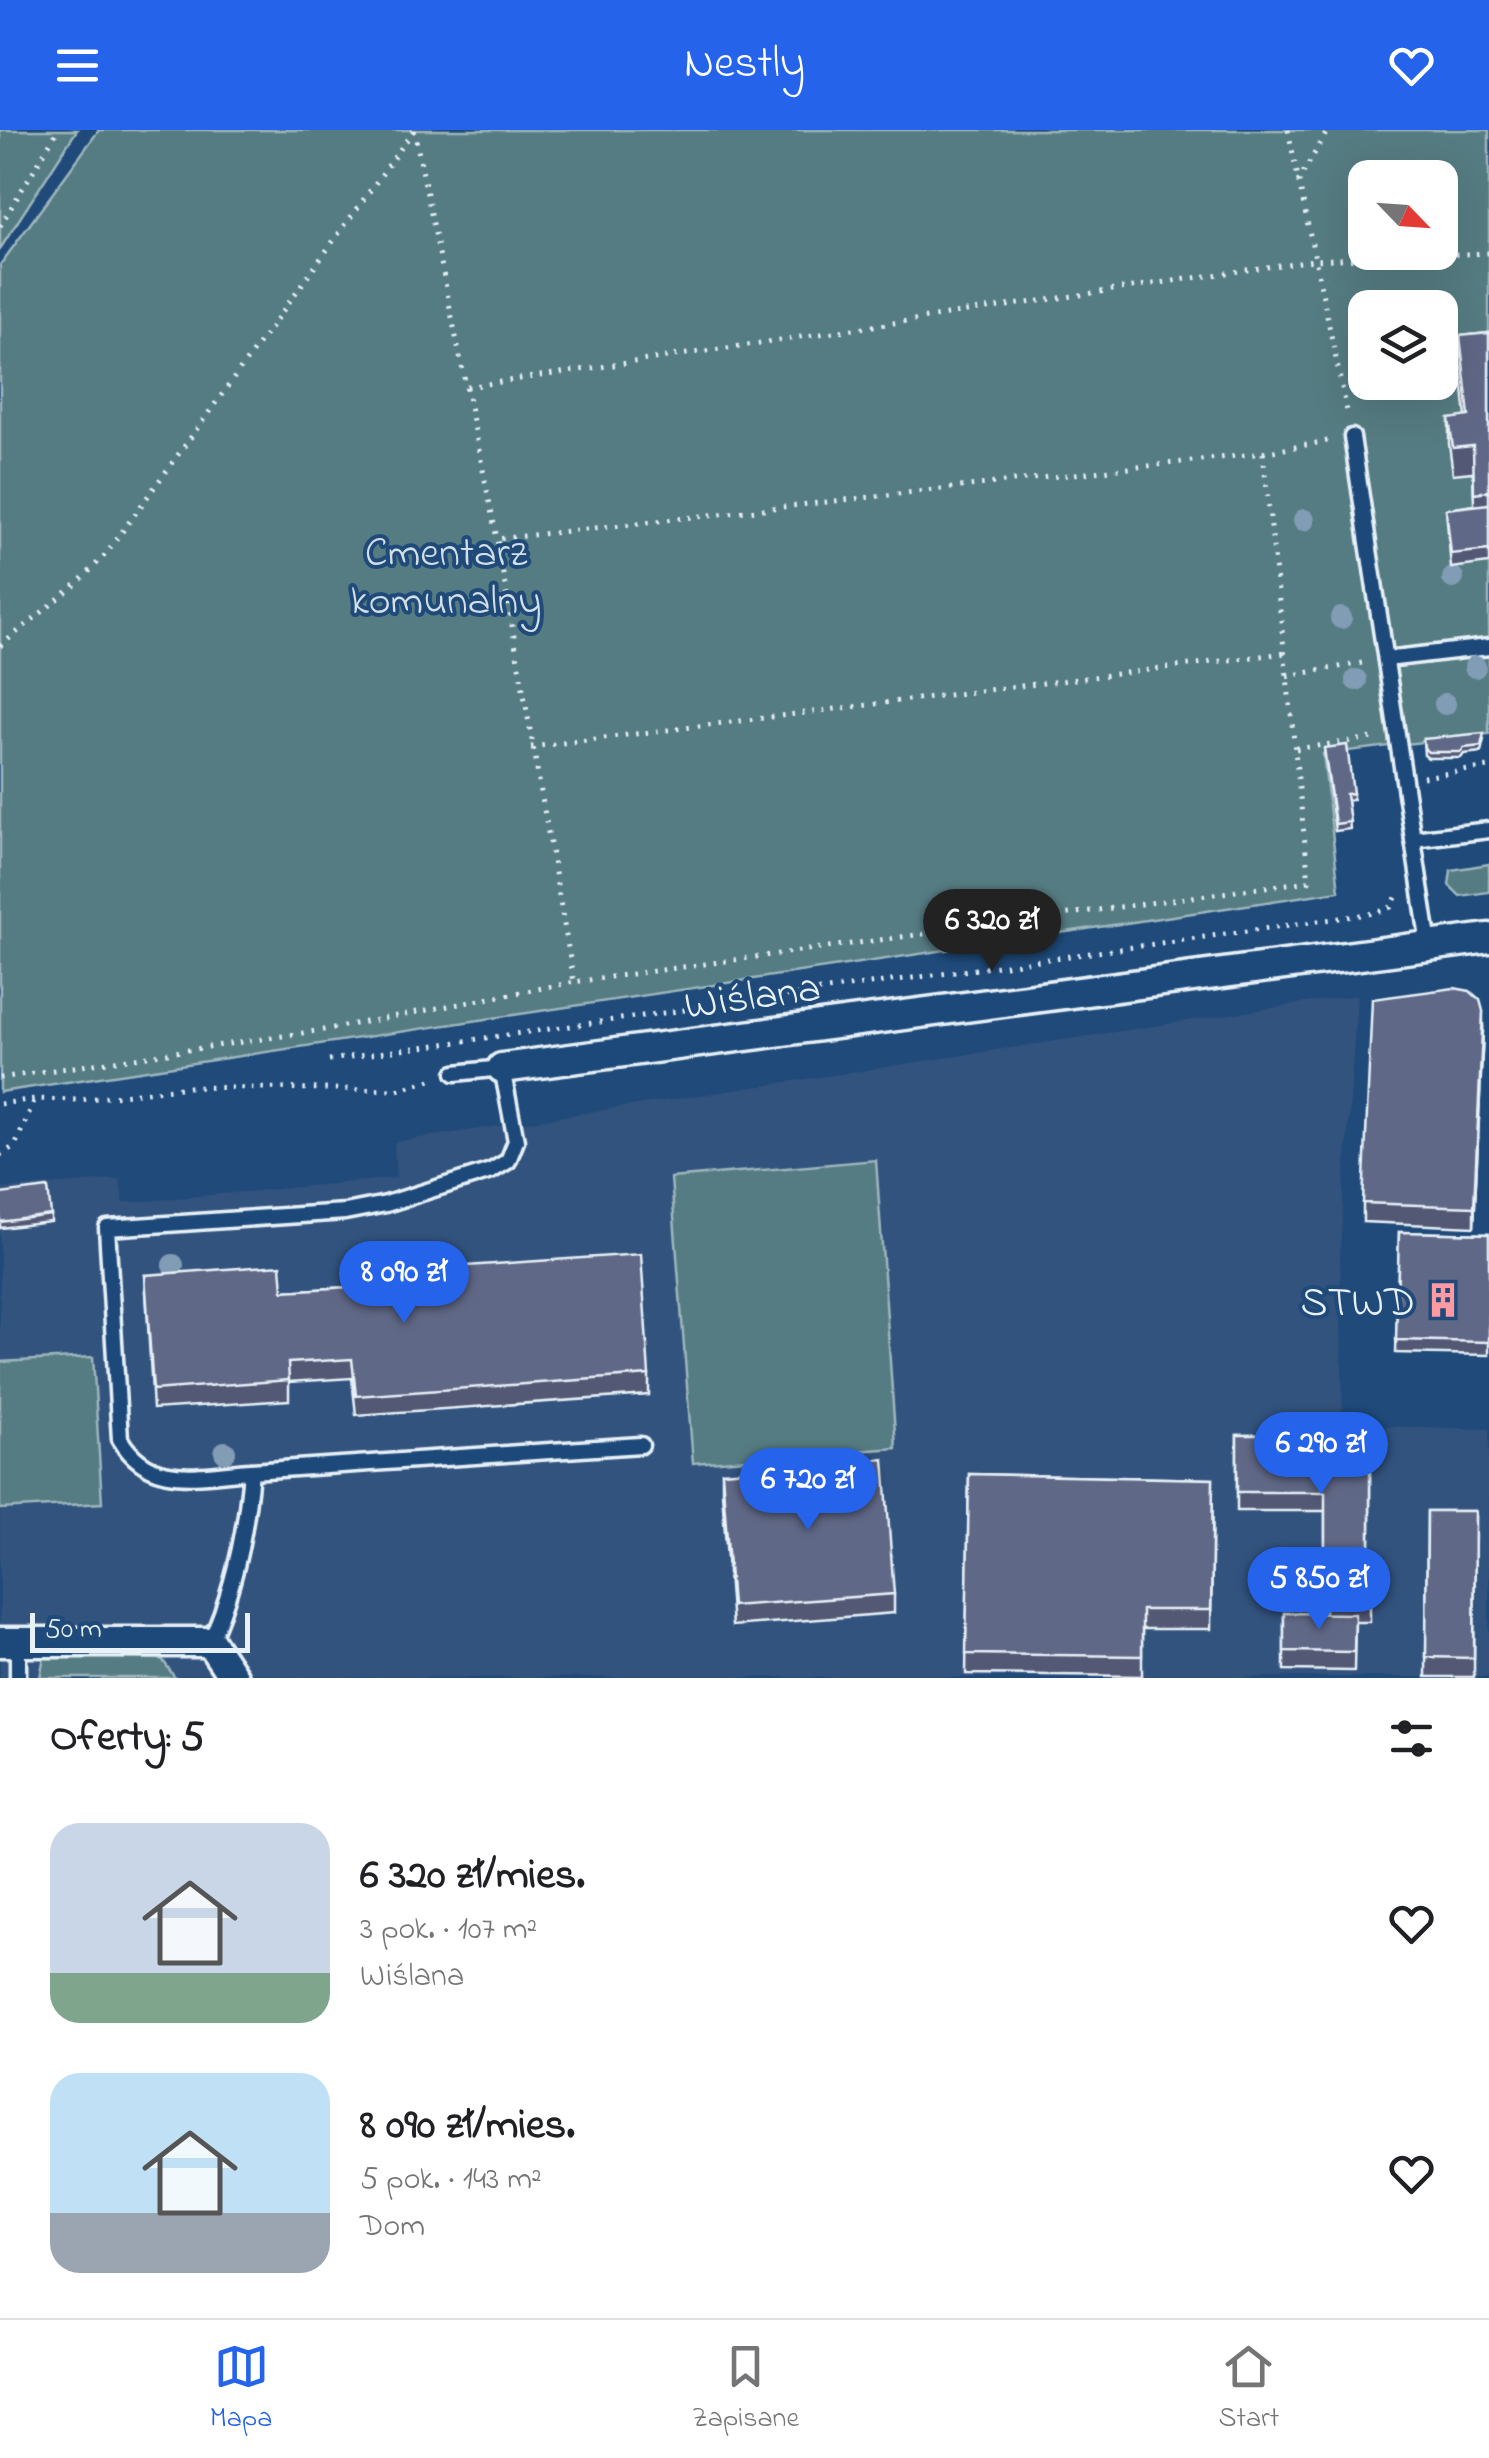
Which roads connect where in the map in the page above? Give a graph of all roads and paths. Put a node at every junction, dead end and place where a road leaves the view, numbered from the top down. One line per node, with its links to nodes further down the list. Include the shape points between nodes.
1 (58, 130): 6 (path)
2 (414, 130): 9 (path); 13 (path, via 106,554)
3 (1288, 130): 5 (path)
4 (1328, 130): 5 (path)
5 (1297, 185): 8 (path)
6 (0, 226)
7 (1489, 253): 8 (path)
8 (1313, 260): 9 (path); 10 (path)
9 (467, 387): 12 (path)
10 (1352, 437): 11 (path); 16 (lane)
11 (1263, 453): 12 (path); 15 (path)
12 (496, 539): 19 (path)
13 (0, 646)
14 (1489, 647): 16 (lane)
15 (1285, 653): 17 (path); 19 (path)
16 (1386, 660): 17 (path); 18 (lane)
17 (1287, 676): 20 (path)
18 (1397, 734): 20 (path); 22 (lane)
19 (531, 747): 28 (path)
20 (1295, 749): 28 (path, via 1310,881)
21 (1489, 767): 22 (path)
22 (1404, 780): 24 (lane)
23 (1489, 830): 24 (lane)
24 (1413, 840): 27 (lane)
25 (1399, 889): 29 (path, via 1392,907 1374,913)
26 (1489, 938): 27 (street, Wiślana)
27 (1429, 945): 30 (street, Wiślana)
28 (574, 982): 32 (path, via 323,1030)
29 (328, 1060)
30 (502, 1068): 31 (lane); 37 (lane, via 516,1142 508,1161 491,1171 344,1212 107,1228 120,1438 141,1464 169,1476)
31 (455, 1073): 33 (path, via 397,1090 188,1087)
32 (0, 1078)
33 (35, 1099): 34 (path); 35 (path, via 14,1146)
34 (0, 1104)
35 (0, 1155)
36 (642, 1445): 37 (lane)
37 (251, 1470): 39 (lane, via 228,1601)
38 (9, 1642): 39 (street); 40 (lane)
39 (210, 1642): 41 (street)
40 (18, 1678)
41 (234, 1678)

